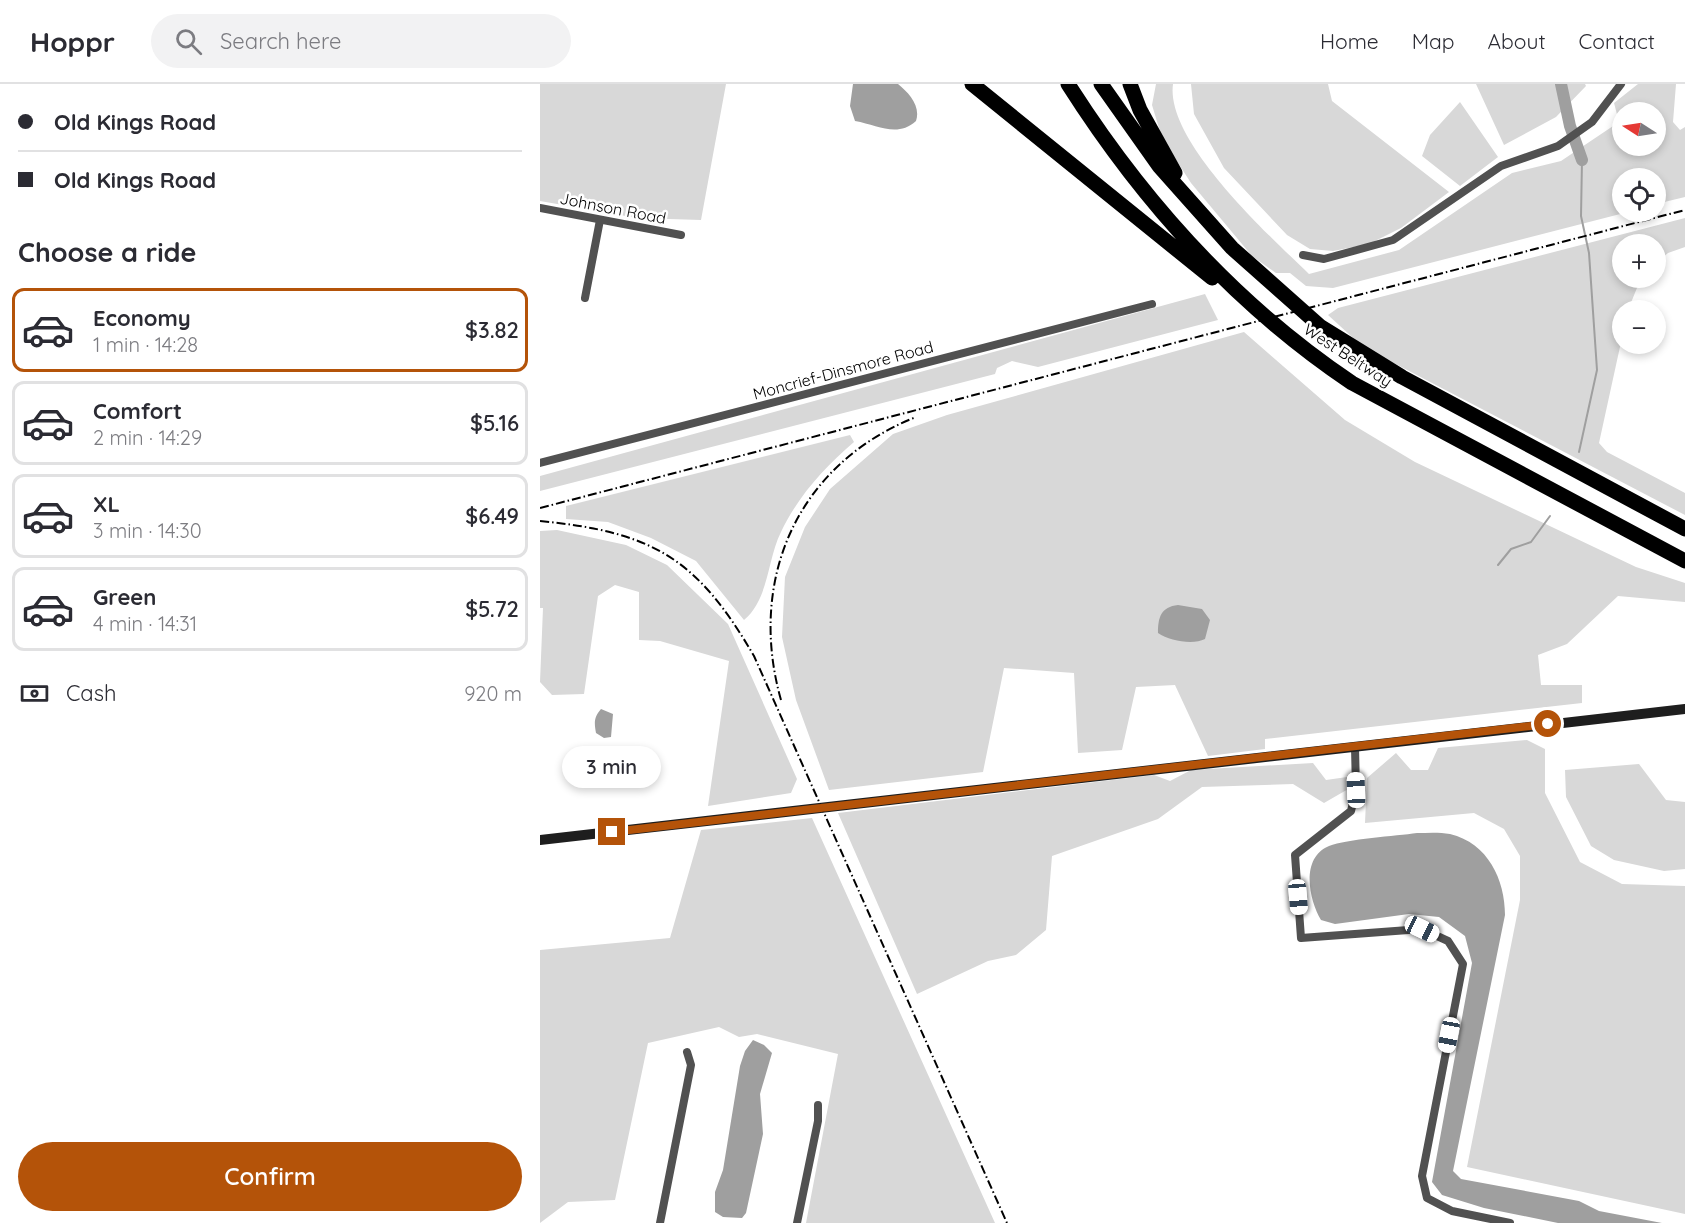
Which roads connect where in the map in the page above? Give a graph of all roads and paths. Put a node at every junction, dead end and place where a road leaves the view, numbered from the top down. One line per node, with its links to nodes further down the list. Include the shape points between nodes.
1 (972, 84): 11 (highway)
2 (1068, 84): 11 (highway, via 1142,191)
3 (1101, 84): 7 (highway, West Beltway, via 1159,166)
4 (1130, 84): 7 (highway, via 1165,157)
5 (1621, 84): 10 (street, via 1586,127 1558,146 1501,166 1393,240 1324,259)
6 (540, 208): 8 (street, Johnson Road)
7 (1197, 209): 15 (highway, West Beltway, via 1232,249 1321,327 1402,377)
8 (600, 220): 9 (street, Johnson Road); 12 (street)
9 (681, 235)
10 (1303, 255)
11 (1235, 293): 16 (highway, West Beltway, via 1352,383)
12 (585, 298)
13 (1152, 304): 14 (street, Moncrief-Dinsmore Road)
14 (540, 463)
15 (1685, 529)
16 (1685, 561)
17 (1685, 709): 18 (street)
18 (1355, 747): 19 (street); 24 (street, via 1356,790 1351,811 1295,855 1302,938 1422,929 1448,941 1463,964 1422,1176 1427,1198 1452,1211)
19 (540, 840)
20 (687, 1052): 22 (street, via 691,1065)
21 (818, 1105): 23 (street)
22 (660, 1223)
23 (797, 1223)
24 (1510, 1223)

